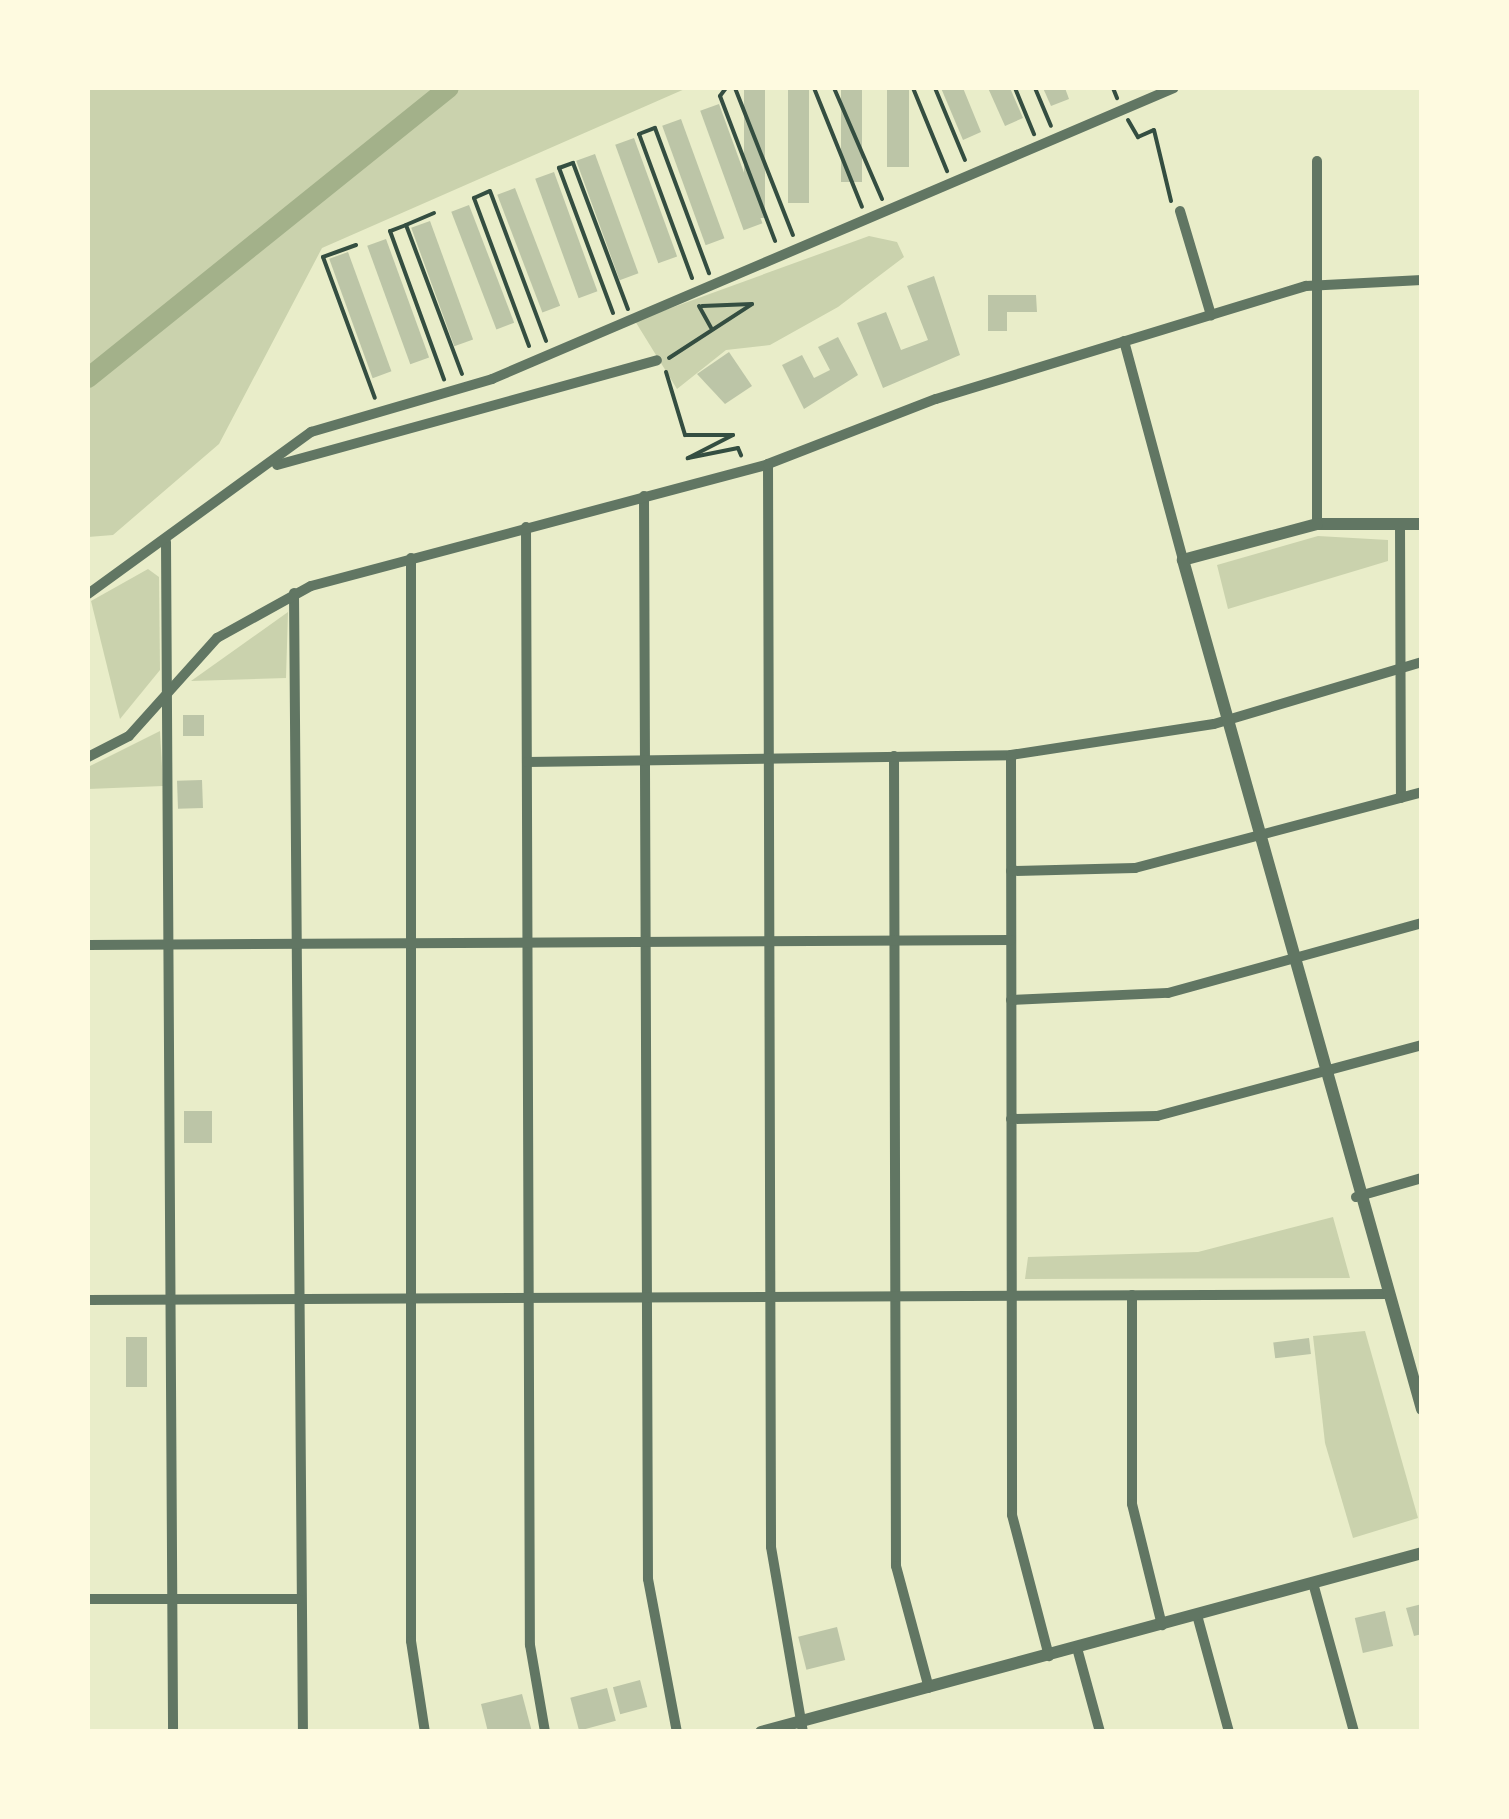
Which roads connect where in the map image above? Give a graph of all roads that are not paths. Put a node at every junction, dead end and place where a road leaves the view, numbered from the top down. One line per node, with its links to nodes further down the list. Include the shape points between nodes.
1 (1174, 88): 10 (street, via 1059,144 630,313 467,388 310,432)
2 (1317, 161): 5 (street)
3 (1180, 210): 6 (street)
4 (1422, 280): 5 (street)
5 (1320, 283): 6 (street); 12 (street)
6 (1211, 315): 7 (street)
7 (1124, 341): 9 (street, via 936,399); 18 (street)
8 (657, 360): 10 (street)
9 (768, 464): 11 (street); 28 (street)
10 (271, 466): 16 (street)
11 (644, 496): 15 (street); 29 (street)
12 (1316, 524): 13 (street); 18 (street)
13 (1400, 524): 14 (street); 22 (street)
14 (1422, 524)
15 (526, 527): 17 (street); 30 (street)
16 (166, 542): 20 (street); 23 (street)
17 (410, 558): 19 (street); 41 (street)
18 (1183, 560): 24 (street)
19 (294, 593): 23 (street, via 217,638); 43 (street)
20 (88, 594)
21 (1422, 662): 22 (street)
22 (1401, 668): 24 (street); 32 (street)
23 (167, 688): 27 (street, via 129,736); 42 (street)
24 (1227, 720): 26 (street); 33 (street)
25 (894, 756): 26 (street); 28 (street); 36 (street)
26 (1010, 756): 34 (street)
27 (88, 757)
28 (769, 758): 29 (street); 38 (street)
29 (646, 760): 30 (street); 40 (street)
30 (528, 762): 39 (street)
31 (1422, 792): 32 (street)
32 (1401, 798): 33 (street)
33 (1260, 841): 34 (street, via 1122,870); 45 (street)
34 (1011, 871): 37 (street)
35 (1422, 923): 45 (street)
36 (895, 940): 37 (street); 38 (street); 56 (street)
37 (1011, 940): 46 (street)
38 (770, 941): 40 (street); 55 (street)
39 (528, 942): 40 (street); 41 (street); 57 (street)
40 (647, 942): 58 (street)
41 (411, 943): 43 (street); 59 (street)
42 (168, 944): 43 (street); 44 (street); 61 (street)
43 (296, 944): 62 (street)
44 (88, 945)
45 (1292, 958): 46 (street, via 1146,996); 48 (street)
46 (1011, 1000): 49 (street)
47 (1422, 1045): 48 (street)
48 (1322, 1072): 49 (street, via 1157,1116); 51 (street)
49 (1011, 1119): 53 (street)
50 (1422, 1178): 51 (street)
51 (1356, 1197): 52 (street)
52 (1388, 1294): 54 (street); 63 (street)
53 (1012, 1296): 54 (street); 56 (street); 72 (street, via 1012,1515)
54 (1132, 1296): 70 (street, via 1132,1504)
55 (771, 1297): 56 (street); 58 (street); 74 (street, via 772,1566)
56 (895, 1297): 73 (street, via 896,1566)
57 (530, 1298): 58 (street); 59 (street); 78 (street, via 530,1662)
58 (648, 1298): 79 (street, via 648,1579)
59 (413, 1299): 62 (street); 77 (street, via 411,1641)
60 (88, 1300): 61 (street)
61 (170, 1300): 62 (street); 68 (street)
62 (297, 1300): 66 (street)
63 (1422, 1409)
64 (1422, 1554): 65 (street)
65 (1313, 1583): 69 (street); 83 (street)
66 (298, 1598): 68 (street); 76 (street)
67 (88, 1599): 68 (street)
68 (170, 1599): 75 (street)
69 (1198, 1615): 70 (street); 82 (street)
70 (1162, 1625): 71 (street)
71 (1077, 1648): 72 (street); 81 (street)
72 (1049, 1656): 73 (street)
73 (930, 1688): 74 (street)
74 (803, 1726): 80 (street)
75 (174, 1732)
76 (303, 1732)
77 (424, 1732)
78 (545, 1732)
79 (677, 1732)
80 (761, 1732)
81 (1100, 1732)
82 (1228, 1732)
83 (1354, 1732)

